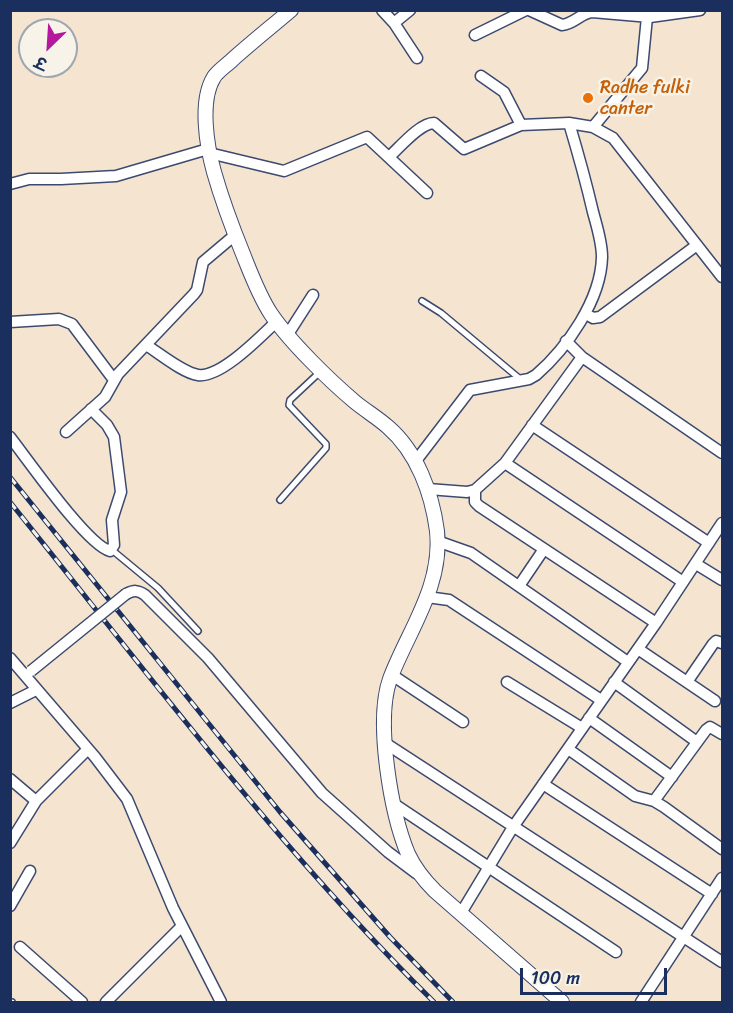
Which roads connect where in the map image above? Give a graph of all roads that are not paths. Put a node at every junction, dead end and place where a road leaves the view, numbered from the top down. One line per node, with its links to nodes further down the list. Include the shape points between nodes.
1 (291, 10): 15 (main road, via 214,77 206,110)
2 (382, 10): 8 (street)
3 (410, 10): 8 (street)
4 (528, 10): 7 (street, via 562,25 592,12); 9 (street)
5 (700, 10): 6 (street)
6 (661, 13): 7 (street)
7 (647, 17): 14 (street, via 642,68)
8 (394, 23): 10 (street)
9 (474, 35)
10 (417, 58)
11 (482, 75): 13 (street, via 504,92)
12 (569, 123): 13 (street); 14 (street); 24 (street, via 602,256 594,297)
13 (521, 125): 16 (street, via 464,149 430,123)
14 (593, 127): 20 (street, via 613,138)
15 (209, 151): 16 (street, via 284,171 368,137); 17 (street, via 116,176 28,179); 19 (main road)
16 (389, 157): 18 (street)
17 (10, 184)
18 (427, 193)
19 (235, 234): 25 (main road, via 251,275); 29 (street, via 203,262 197,290)
20 (697, 245): 21 (street); 24 (street, via 600,317)
21 (723, 278)
22 (314, 295): 27 (street)
23 (422, 301): 33 (lane)
24 (586, 314): 28 (street)
25 (277, 321): 27 (main road); 29 (street, via 232,362 203,375 191,373)
26 (10, 322): 32 (street, via 59,319 72,324)
27 (288, 334): 31 (main road)
28 (566, 341): 30 (street); 33 (street, via 536,375)
29 (146, 345): 32 (street)
30 (582, 357): 35 (street); 38 (street)
31 (322, 370): 39 (main road, via 390,428); 43 (lane, via 289,405 326,448)
32 (114, 380): 34 (street, via 105,397)
33 (521, 380): 39 (street, via 470,390)
34 (91, 409): 36 (street); 48 (street, via 114,437 121,492 112,520)
35 (532, 425): 40 (street); 46 (street)
36 (66, 432)
37 (10, 437): 48 (street, via 82,529 104,549)
38 (723, 453)
39 (415, 462): 41 (main road)
40 (505, 463): 42 (street); 51 (street)
41 (428, 489): 42 (street); 45 (main road)
42 (475, 490): 47 (street, via 479,506)
43 (280, 500)
44 (723, 523): 46 (street)
45 (437, 541): 52 (street, via 471,553); 53 (main road)
46 (709, 543): 49 (street)
47 (544, 549): 52 (street); 54 (street)
48 (112, 550): 55 (lane, via 158,588)
49 (696, 564): 50 (street); 51 (street)
50 (723, 580)
51 (683, 582): 54 (street)
52 (519, 586): 59 (street)
53 (427, 597): 61 (main road); 66 (street, via 449,600)
54 (656, 623): 57 (street)
55 (198, 631)
56 (723, 643): 64 (street, via 712,644)
57 (638, 649): 59 (street); 64 (street)
58 (10, 658): 60 (street)
59 (628, 662): 63 (street)
60 (28, 673): 65 (street); 88 (street, bridge, via 126,594 139,591 212,663 322,793)
61 (392, 675): 70 (street); 74 (main road, via 384,705)
62 (507, 682): 71 (street)
63 (614, 682): 66 (street); 73 (street)
64 (687, 682): 67 (street)
65 (36, 690): 68 (street); 75 (street)
66 (601, 700): 69 (street)
67 (715, 701)
68 (10, 703)
69 (589, 718): 71 (street); 77 (street)
70 (463, 722)
71 (582, 728): 76 (street)
72 (723, 734): 73 (street, via 710,727)
73 (697, 742): 77 (street)
74 (385, 743): 82 (main road); 83 (street)
75 (88, 749): 80 (street); 93 (street, via 127,799)
76 (567, 749): 79 (street); 81 (street, via 635,796)
77 (672, 777): 81 (street)
78 (10, 779): 80 (street)
79 (543, 784): 83 (street); 90 (street)
80 (36, 801): 84 (street)
81 (654, 801): 85 (street)
82 (394, 804): 86 (street); 88 (main road, via 408,854)
83 (513, 827): 86 (street); 94 (street)
84 (10, 843)
85 (723, 849)
86 (489, 868): 92 (street); 96 (street)
87 (30, 871): 91 (street)
88 (419, 874): 92 (main road)
89 (723, 878): 90 (street)
90 (712, 894): 94 (street)
91 (11, 905)
92 (461, 913): 101 (main road)
93 (182, 926): 99 (street); 100 (street)
94 (684, 936): 97 (street); 102 (street)
95 (20, 947): 98 (street)
96 (616, 952)
97 (723, 962)
98 (82, 1002)
99 (106, 1002)
100 (221, 1002)
101 (562, 1002)
102 (641, 1002)

